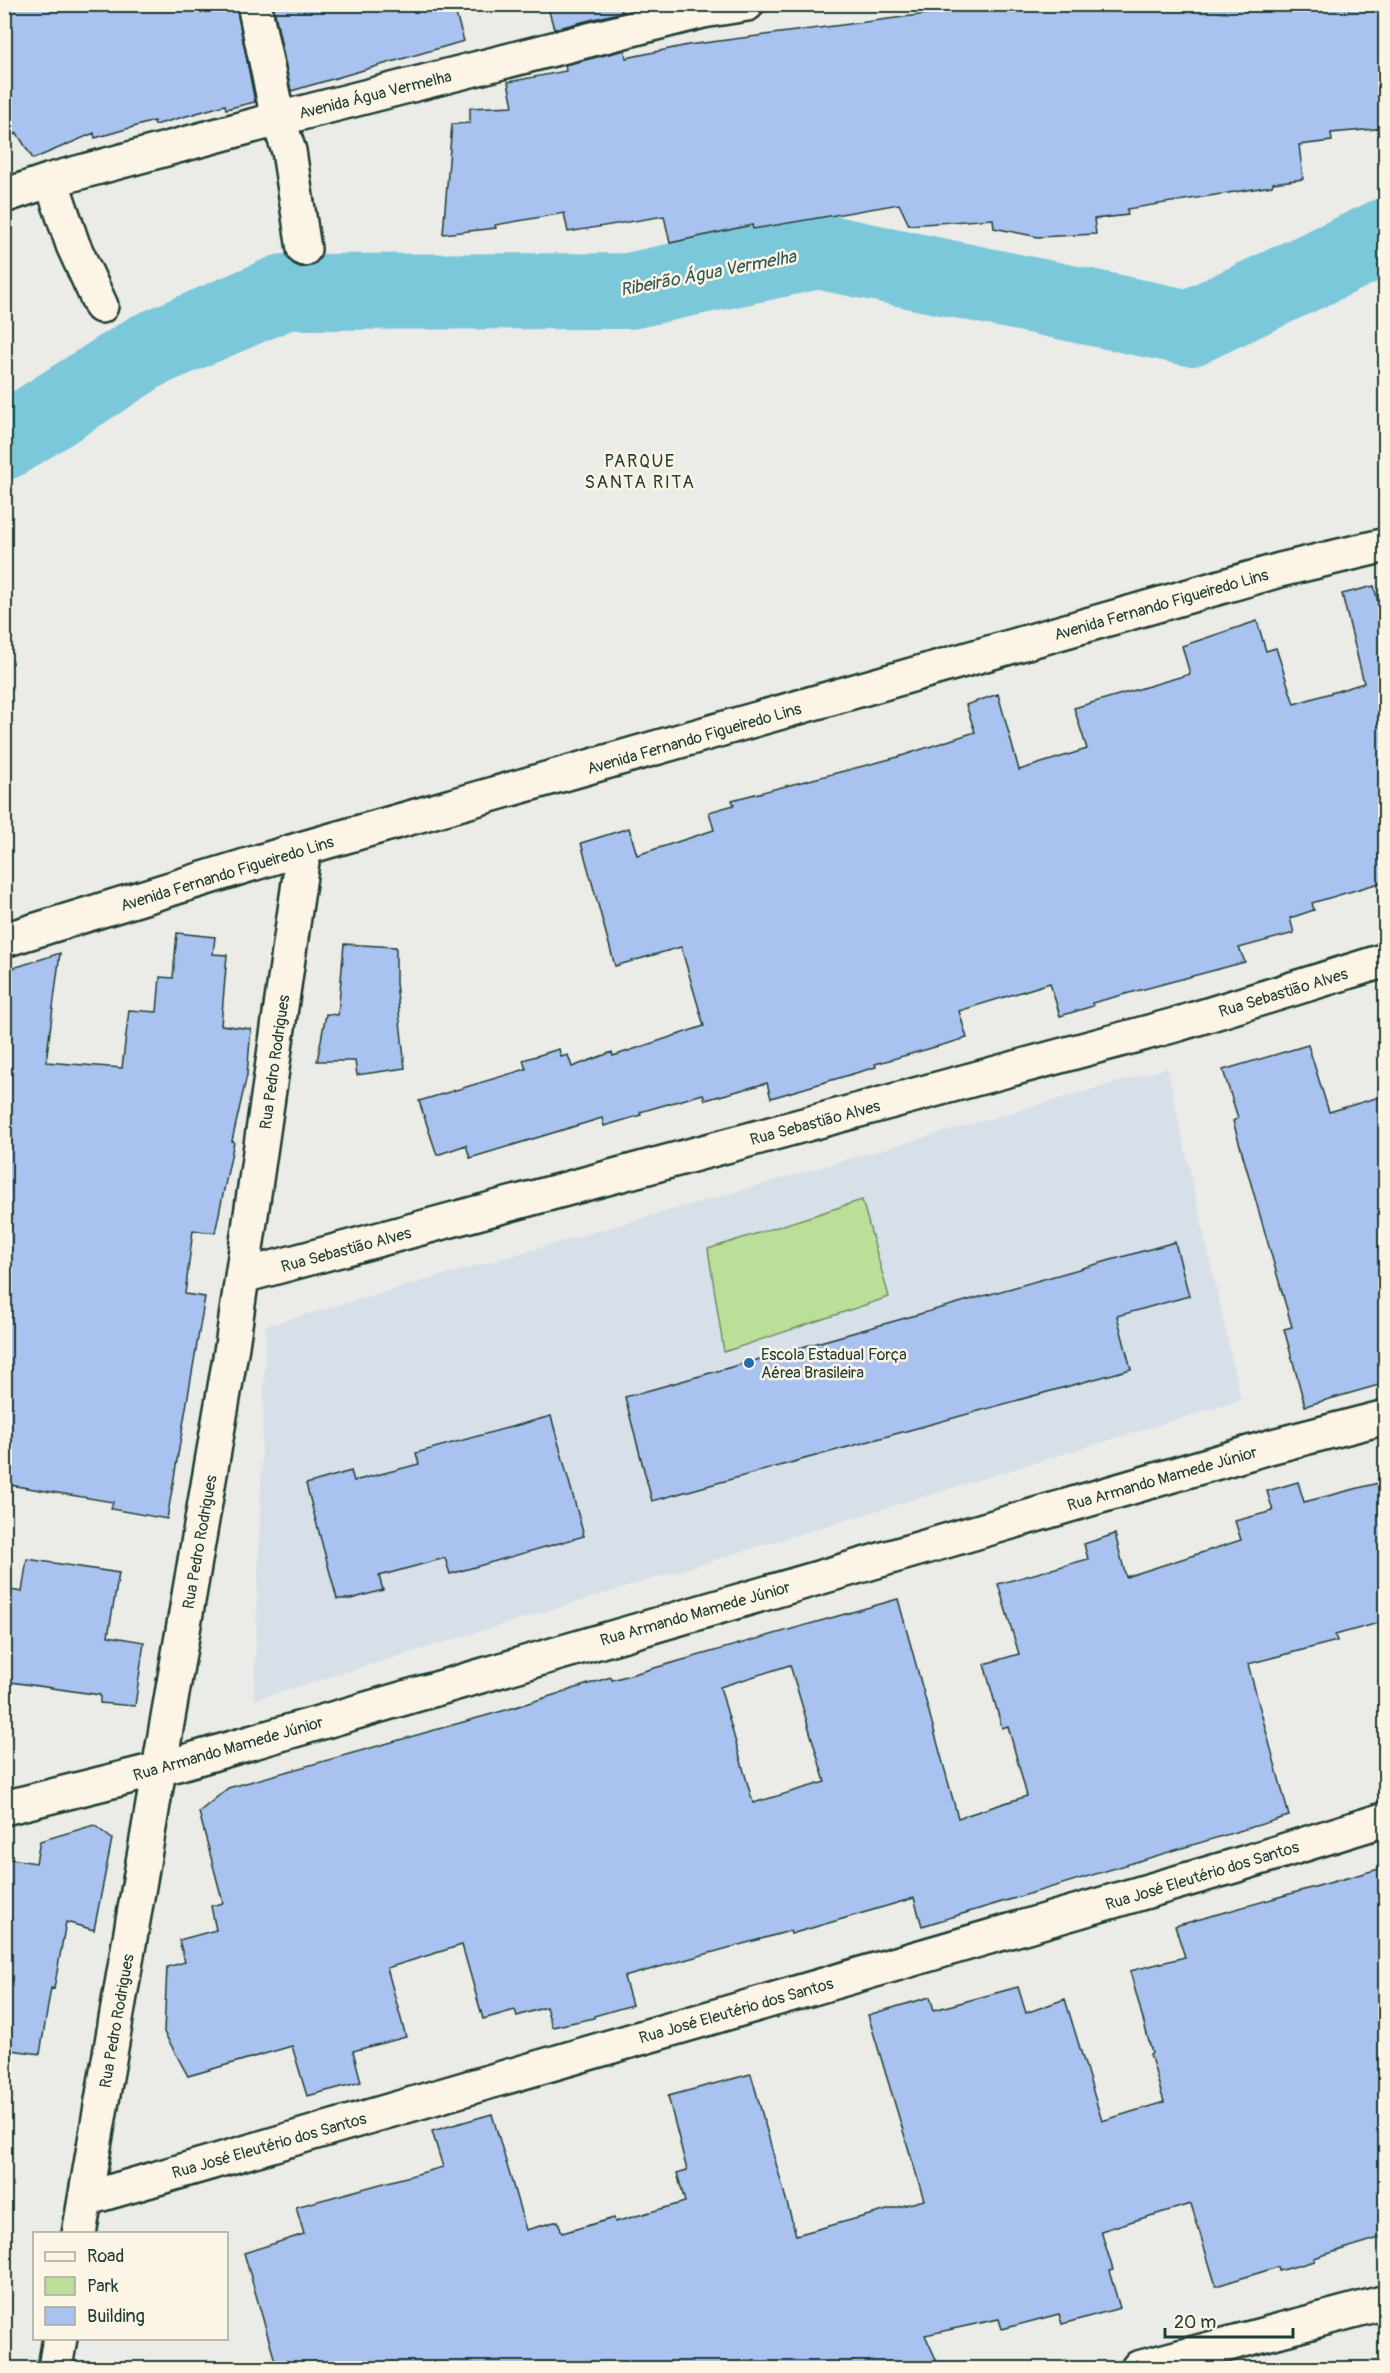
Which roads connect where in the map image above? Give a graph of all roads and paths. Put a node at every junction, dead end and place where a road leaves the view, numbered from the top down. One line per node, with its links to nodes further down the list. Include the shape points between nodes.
1 (254, 4): 4 (street)
2 (747, 4): 3 (street, Avenida Água Vermelha)
3 (702, 8): 4 (street, Avenida Água Vermelha)
4 (278, 119): 5 (street, Avenida Água Vermelha); 7 (street, via 289,152)
5 (51, 180): 6 (street, Avenida Água Vermelha); 8 (street, via 73,245)
6 (4, 195)
7 (304, 249)
8 (101, 306)
9 (1386, 545): 10 (street, Avenida Fernando Figueiredo Lins, via 1269,573)
10 (304, 848): 11 (street, Avenida Fernando Figueiredo Lins); 13 (street, Rua Pedro Rodrigues)
11 (4, 940)
12 (1386, 960): 13 (street, Rua Sebastião Alves, via 1175,1025)
13 (243, 1276): 15 (street, Rua Pedro Rodrigues)
14 (1386, 1417): 15 (street, Rua Armando Mamede Júnior, via 1228,1459)
15 (160, 1769): 16 (street, Rua Armando Mamede Júnior); 18 (street, Rua Pedro Rodrigues)
16 (4, 1808)
17 (1386, 1819): 18 (street, Rua José Eleutério dos Santos)
18 (85, 2199): 19 (street, Rua Pedro Rodrigues)
19 (79, 2232)
20 (1386, 2302): 23 (street)
21 (60, 2340): 22 (street)
22 (55, 2368)
23 (1138, 2368)

